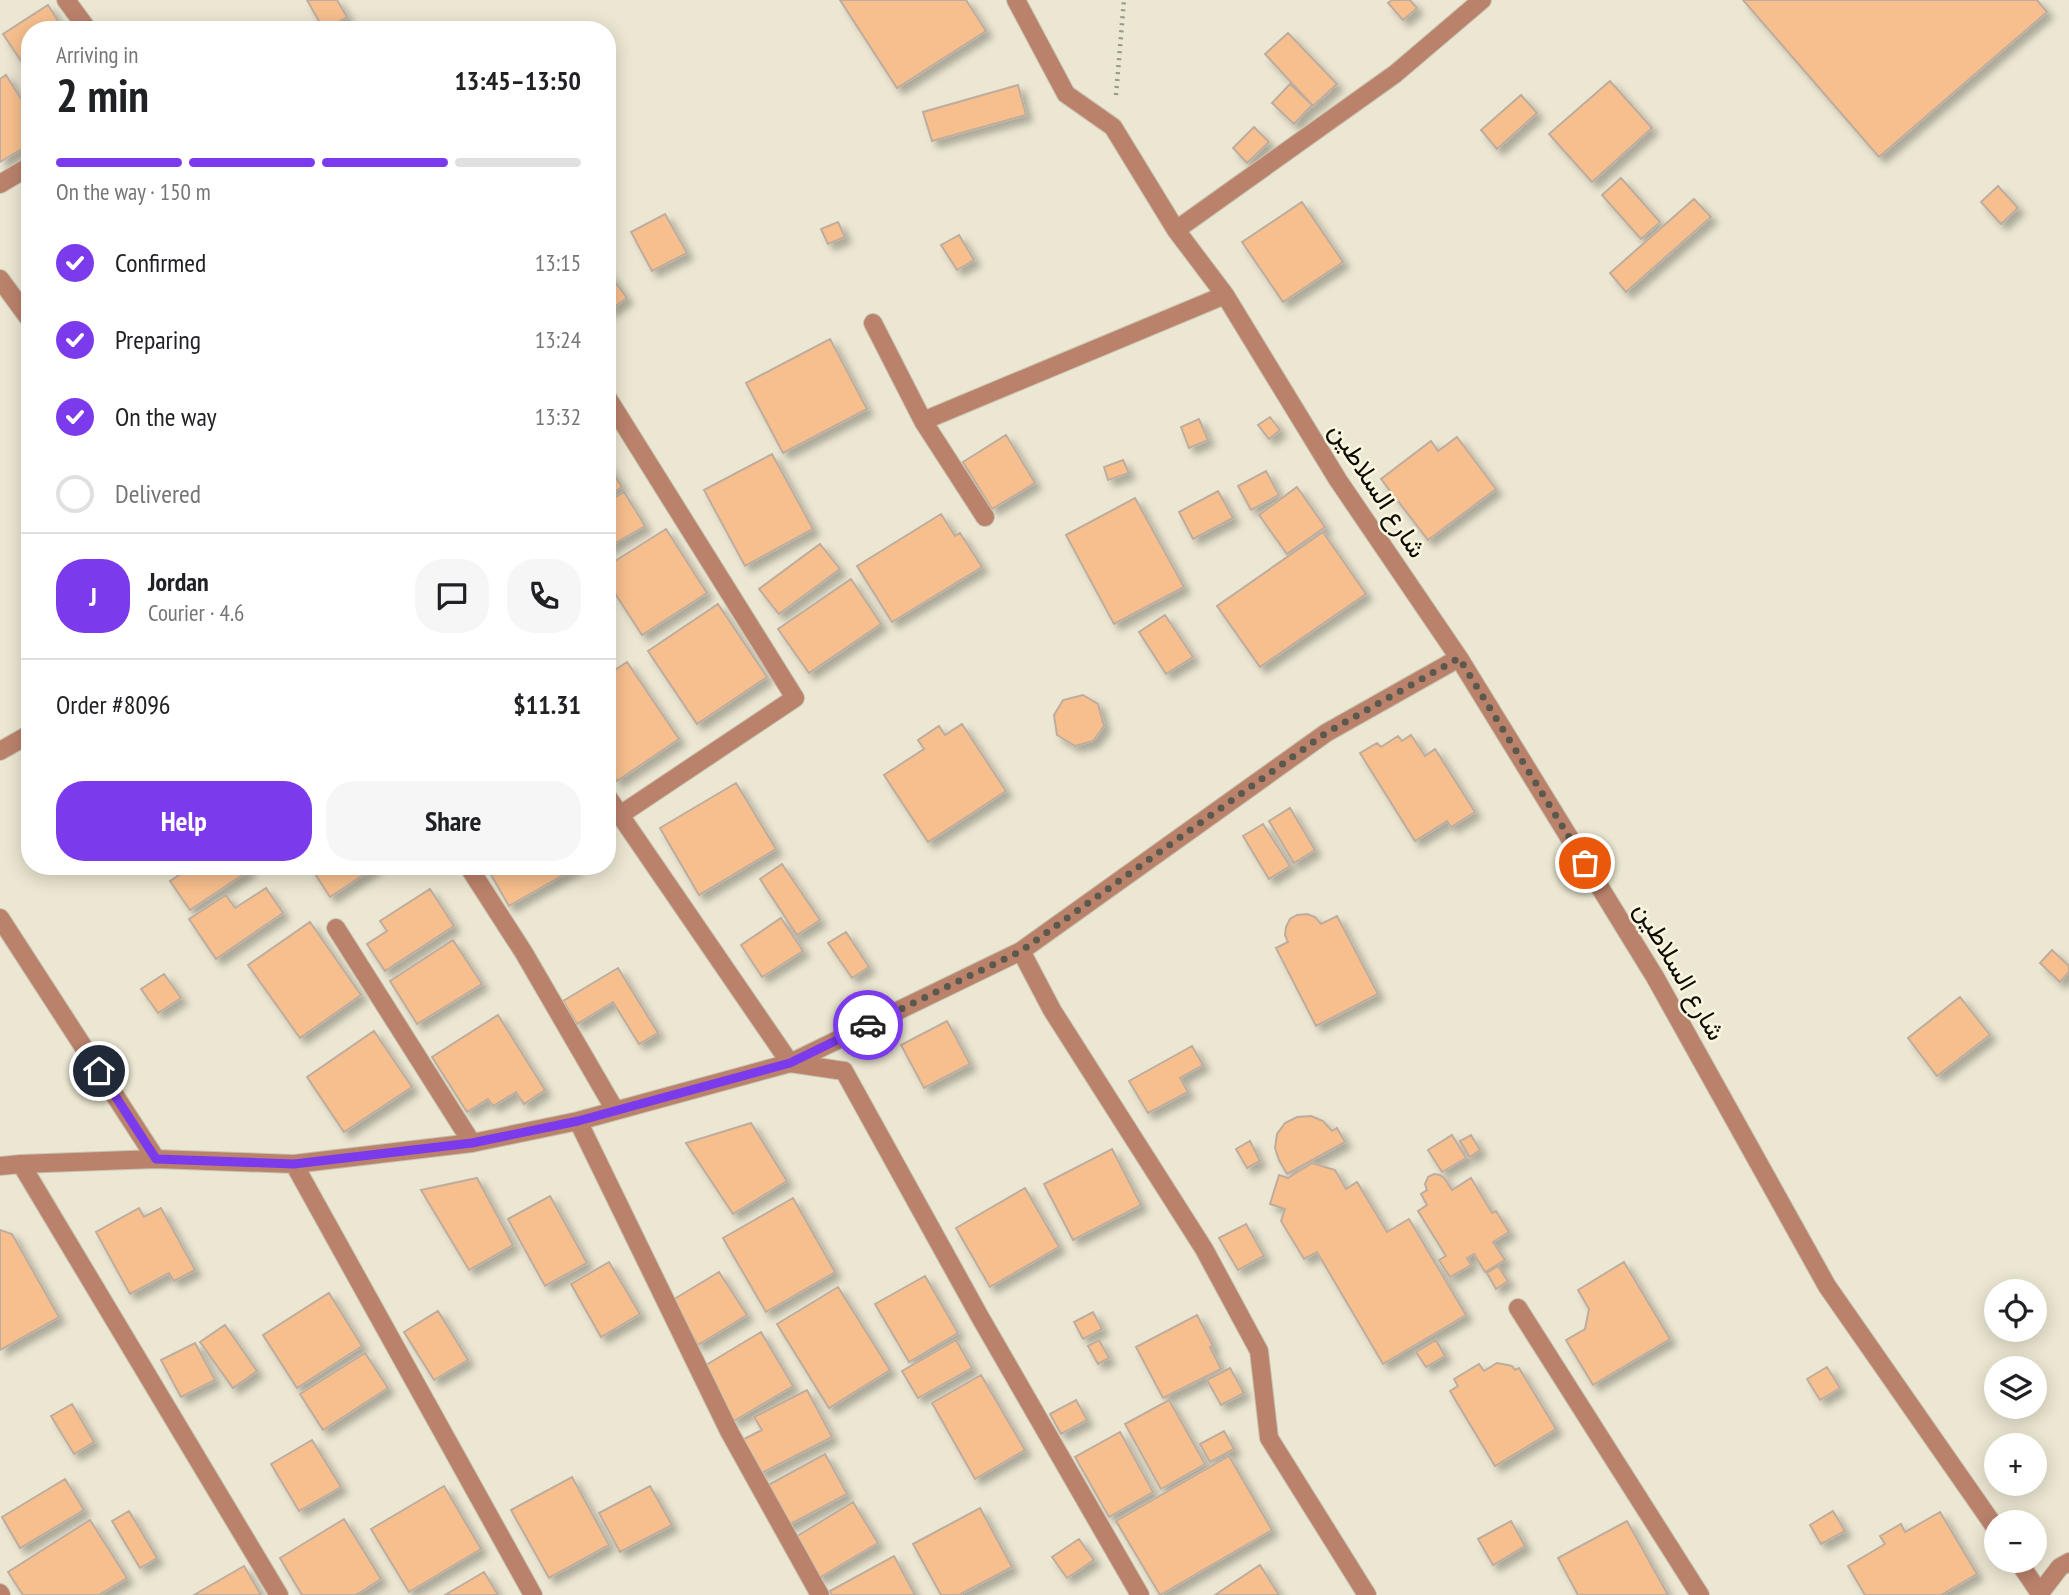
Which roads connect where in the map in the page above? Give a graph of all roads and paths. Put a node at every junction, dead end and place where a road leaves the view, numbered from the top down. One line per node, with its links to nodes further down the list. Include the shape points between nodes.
1 (66, 0): 5 (street)
2 (1016, 0): 6 (street, via 1066,94)
3 (1124, 0): 6 (path)
4 (1482, 0): 9 (street, via 1395,74)
5 (81, 21)
6 (1113, 127): 9 (street, شارع السلاطين)
7 (21, 171): 8 (street)
8 (0, 184)
9 (1175, 230): 11 (street, شارع السلاطين)
10 (0, 279): 12 (street)
11 (1225, 295): 15 (street); 17 (street, شارع السلاطين, via 1338,480)
12 (21, 308)
13 (873, 323): 15 (street)
14 (616, 411): 21 (street, via 795,698)
15 (923, 421): 16 (street)
16 (985, 517)
17 (1459, 658): 25 (street, via 1326,733); 35 (street, شارع السلاطين, via 1656,977 1827,1286)
18 (21, 739): 19 (street)
19 (0, 751)
20 (616, 809): 21 (street)
21 (620, 815): 26 (street)
22 (474, 875): 27 (street)
23 (0, 918): 30 (street)
24 (336, 928): 29 (street)
25 (1021, 951): 26 (street); 43 (street, via 1052,1010 1203,1249 1259,1351 1269,1438)
26 (790, 1063): 27 (street); 42 (street, via 844,1071)
27 (615, 1110): 28 (street)
28 (578, 1121): 29 (street); 41 (street, via 730,1433)
29 (472, 1143): 32 (street)
30 (156, 1159): 31 (street); 32 (street)
31 (20, 1164): 33 (street); 39 (street)
32 (294, 1164): 40 (street)
33 (0, 1166)
34 (1518, 1308): 44 (street)
35 (1984, 1511)
36 (2069, 1562): 38 (street)
37 (2026, 1573): 38 (street)
38 (2041, 1594)
39 (279, 1595)
40 (533, 1595)
41 (820, 1595)
42 (1140, 1595)
43 (1367, 1595)
44 (1700, 1595)

